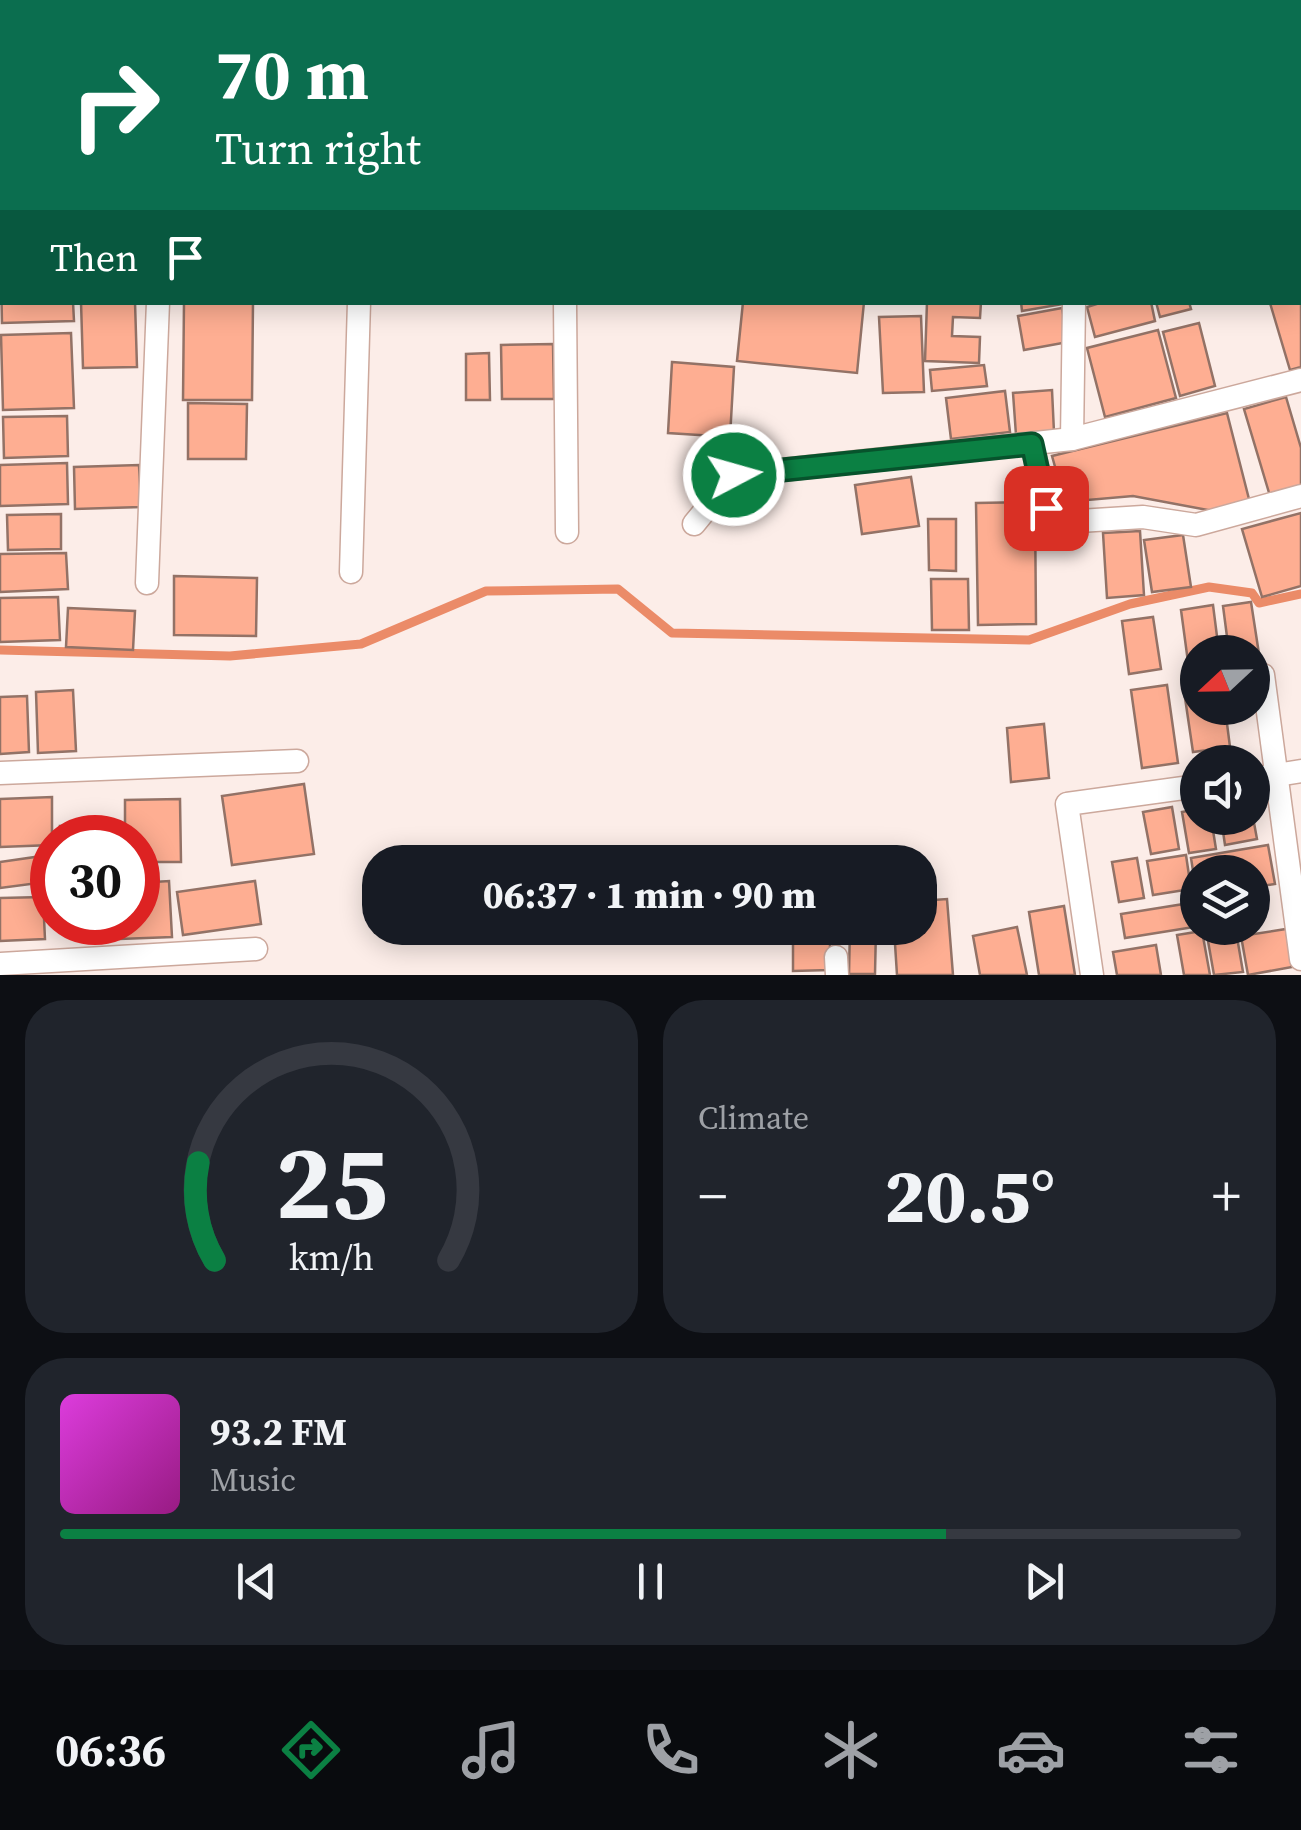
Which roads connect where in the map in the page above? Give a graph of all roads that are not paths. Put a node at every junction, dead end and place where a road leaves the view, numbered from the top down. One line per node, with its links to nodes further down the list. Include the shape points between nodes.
1 (158, 305): 12 (street)
2 (359, 305): 11 (street)
3 (565, 305): 10 (street)
4 (1074, 305): 6 (street)
5 (1301, 380): 6 (street)
6 (1072, 439): 7 (street)
7 (1032, 444): 8 (street, via 1046,508 1063,522 1143,517 1196,525); 9 (street, via 734,475)
8 (1301, 496)
9 (694, 524)
10 (566, 532)
11 (351, 572)
12 (147, 583)
13 (297, 761): 15 (street)
14 (1301, 771): 16 (street)
15 (0, 773)
16 (1270, 777)
17 (1180, 788): 22 (street, via 1067,804)
18 (1270, 807): 20 (street)
19 (256, 948): 21 (street)
20 (1301, 959)
21 (0, 964)
22 (1092, 975)

